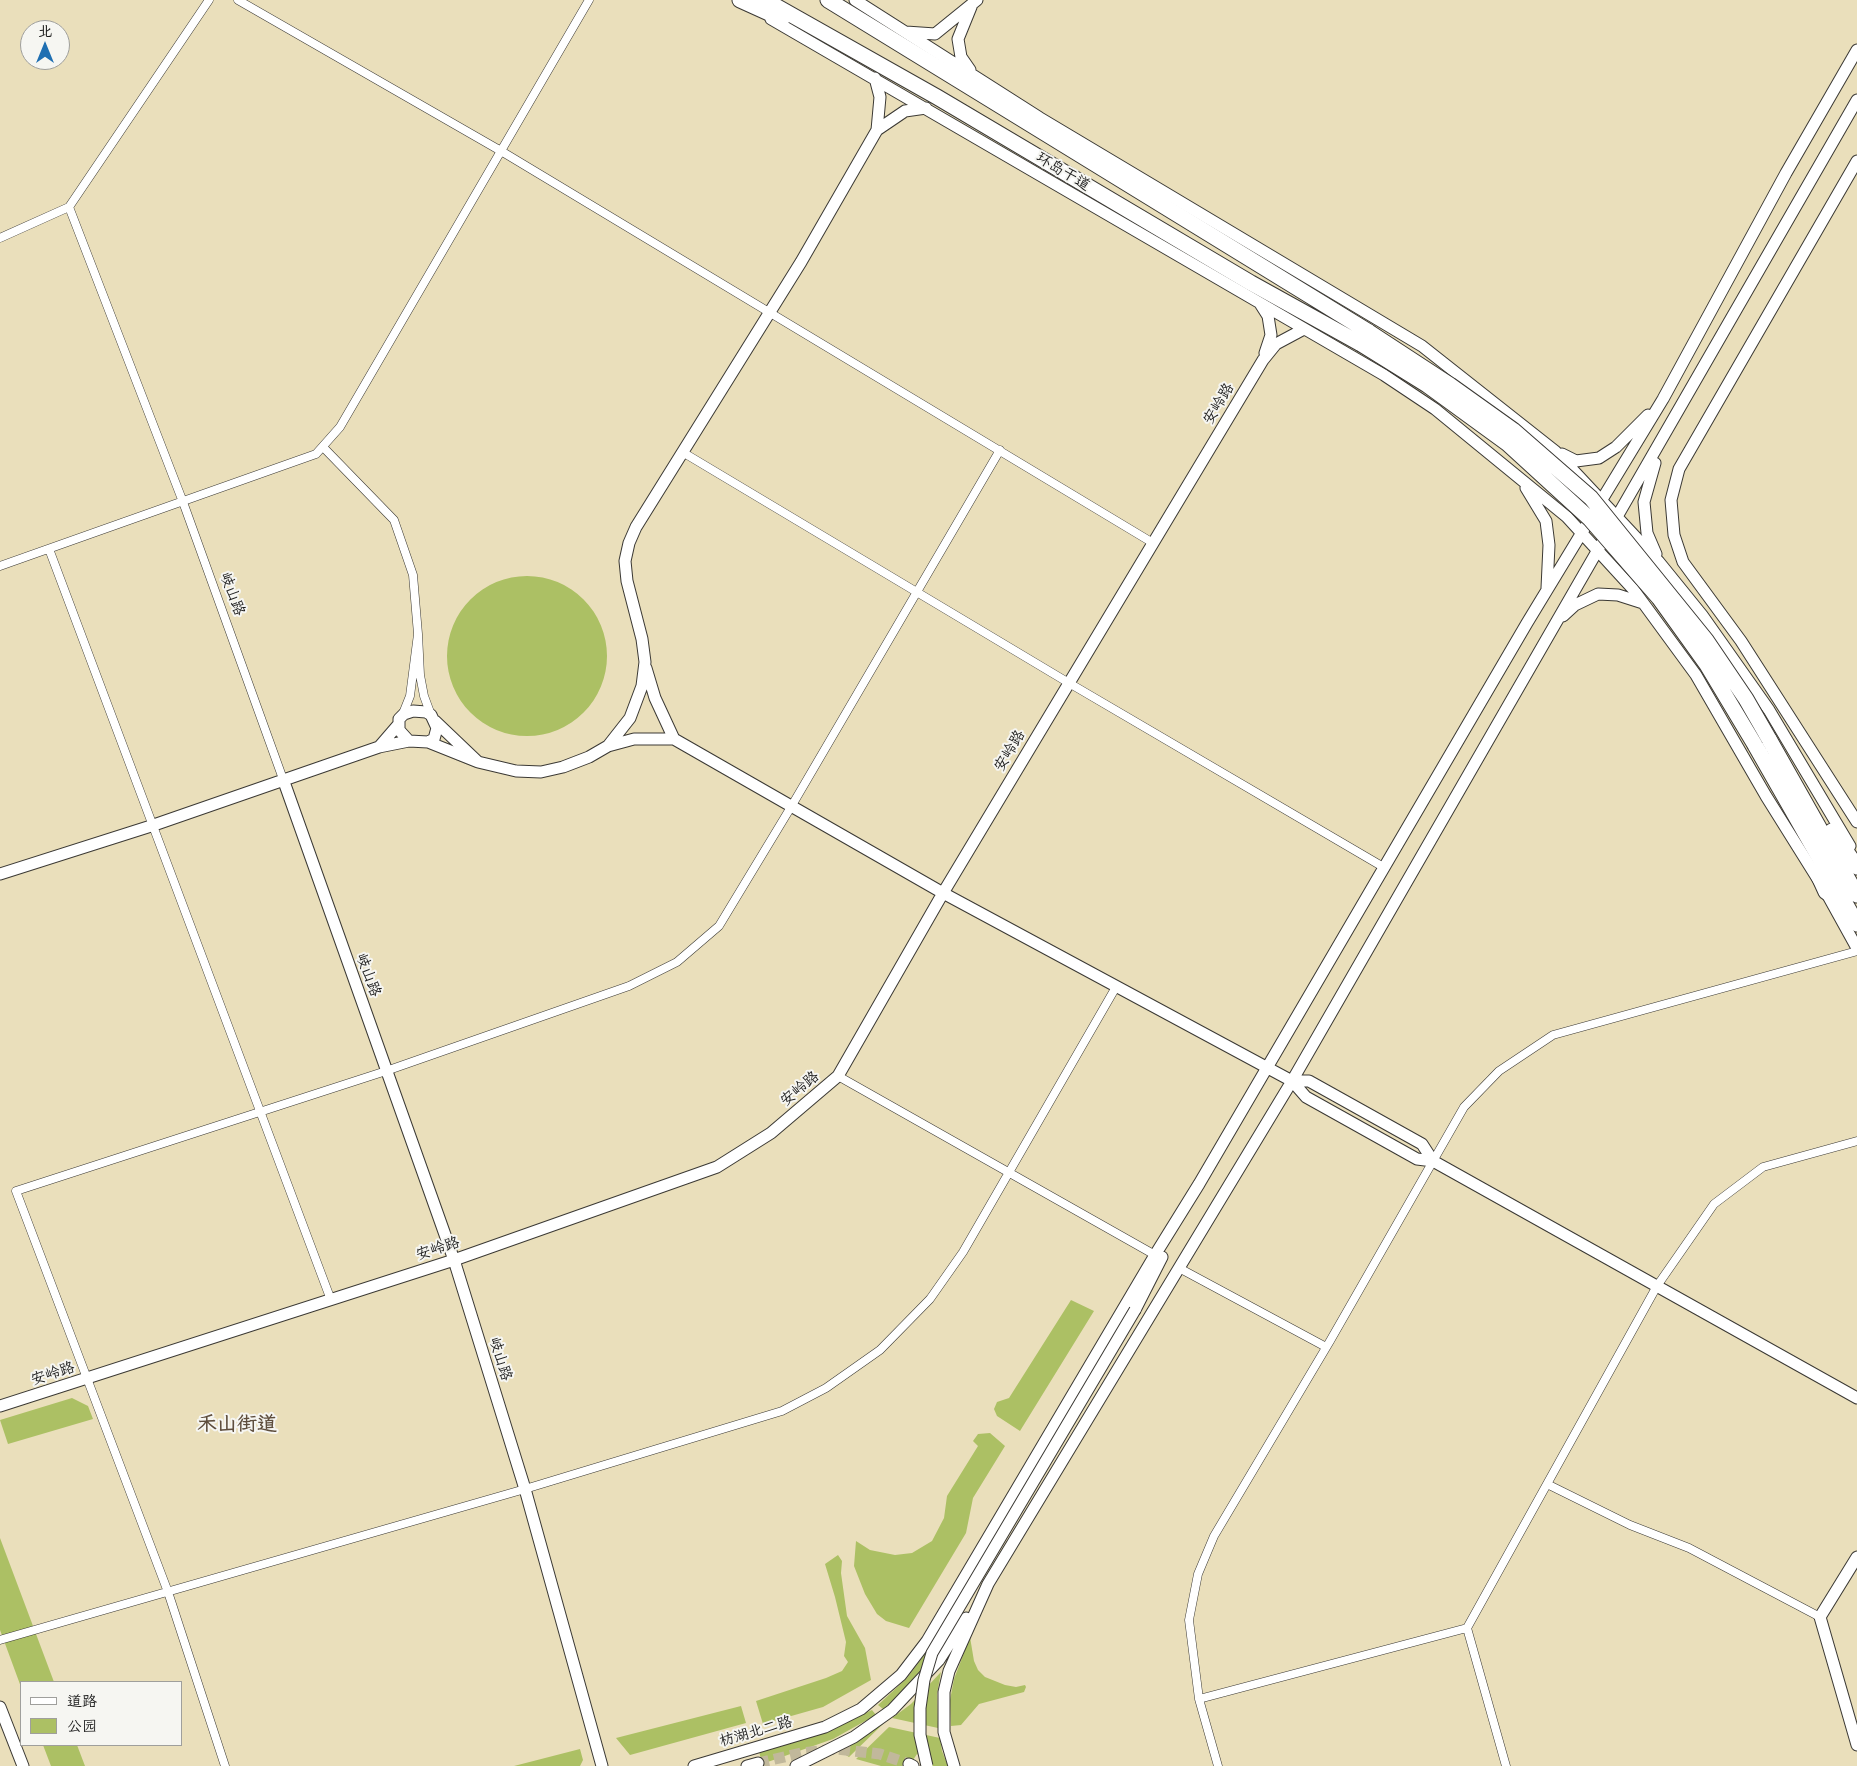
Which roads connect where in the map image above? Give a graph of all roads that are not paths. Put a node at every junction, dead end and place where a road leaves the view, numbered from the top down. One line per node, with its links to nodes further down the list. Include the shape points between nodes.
1 (209, 0): 19 (street)
2 (238, 0): 17 (street)
3 (588, 0): 17 (street)
4 (738, 0): 10 (highway); 13 (main road)
5 (766, 0): 10 (highway, 环岛干道)
6 (828, 0): 24 (highway, 环岛干道)
7 (855, 0): 9 (main road)
8 (975, 3): 9 (main road, via 935,34); 12 (main road, via 958,39 961,57)
9 (905, 32): 12 (main road)
10 (839, 42): 24 (highway, 环岛干道, via 1251,283)
11 (1857, 50): 26 (main road)
12 (974, 76): 30 (main road, via 1422,346)
13 (875, 78): 15 (main road); 16 (main road, via 880,97)
14 (1857, 100): 27 (main road)
15 (926, 108): 16 (main road, via 905,111); 21 (main road)
16 (877, 130): 22 (main road)
17 (501, 151): 22 (street); 28 (street, via 340,427)
18 (1857, 161): 61 (main road, via 1679,469 1671,500 1674,535 1683,562 1741,641)
19 (69, 207): 20 (street); 34 (street, 岐山路)
20 (0, 238)
21 (1260, 304): 23 (main road); 25 (main road, via 1268,316 1271,335)
22 (770, 311): 29 (street); 31 (main road)
23 (1304, 329): 25 (main road, via 1276,344); 32 (main road, via 1435,409)
24 (1365, 338): 54 (highway, bridge, via 1508,444 1590,519 1659,598)
25 (1263, 360): 37 (main road, 安岭路)
26 (1663, 399): 30 (main road, via 1616,447 1599,458 1576,461); 33 (main road)
27 (1677, 415): 35 (main road); 40 (main road, via 1650,474 1644,502 1647,533)
28 (323, 447): 34 (street, via 316,454); 46 (street, via 394,520 413,575)
29 (1000, 450): 37 (street); 43 (street)
30 (1555, 451): 33 (main road)
31 (684, 453): 43 (street); 47 (main road, via 636,527 625,561)
32 (1509, 467): 36 (main road, via 1567,517); 42 (main road, via 1535,499 1546,521 1549,545)
33 (1600, 500): 35 (main road); 36 (main road)
34 (183, 502): 38 (street); 59 (street, 岐山路)
35 (1616, 516): 39 (main road); 40 (main road)
36 (1581, 534): 39 (main road); 42 (main road)
37 (1153, 543): 48 (main road, 安岭路)
38 (49, 549): 41 (street); 62 (street)
39 (1596, 550): 44 (main road); 45 (main road)
40 (1659, 562): 63 (main road, via 1702,615 1769,710)
41 (0, 566)
42 (1547, 590): 65 (main road)
43 (917, 592): 48 (street); 60 (street)
44 (1643, 603): 45 (main road, via 1618,595 1598,594 1575,605); 67 (main road, via 1696,675)
45 (1554, 624): 76 (main road)
46 (418, 634): 49 (street, via 420,675); 50 (street, via 410,696)
47 (644, 662): 51 (main road, via 655,698); 55 (main road, via 642,686 630,718)
48 (1069, 683): 65 (street); 68 (main road, 安岭路)
49 (433, 718): 50 (main road, via 421,711); 53 (main road, via 436,734); 58 (main road)
50 (400, 720): 52 (main road, via 400,730); 56 (main road)
51 (674, 739): 55 (main road, via 634,739); 60 (main road)
52 (409, 741): 53 (main road); 56 (main road)
53 (428, 742): 58 (main road)
54 (1762, 742): 57 (highway); 67 (highway); 70 (highway)
55 (608, 746): 58 (main road, via 564,767 541,772 516,771)
56 (379, 747): 59 (main road)
57 (1778, 755): 64 (highway); 69 (highway)
58 (478, 762)
59 (283, 779): 62 (main road); 74 (main road, 岐山路)
60 (791, 807): 68 (main road); 74 (street, via 718,926 677,962 629,986)
61 (1857, 822)
62 (152, 826): 66 (main road); 77 (street)
63 (1857, 858)
64 (1857, 867)
65 (1385, 868): 73 (main road)
66 (0, 874)
67 (1826, 892): 71 (main road)
68 (943, 893): 72 (main road); 75 (main road, 安岭路)
69 (1857, 894)
70 (1857, 924)
71 (1857, 950): 79 (street, via 1553,1035 1499,1071 1464,1107)
72 (1116, 987): 73 (main road); 80 (street)
73 (1267, 1068): 76 (main road); 81 (main road)
74 (386, 1071): 77 (street); 83 (main road, 岐山路)
75 (838, 1076): 80 (street); 83 (main road, 安岭路, via 771,1133 717,1167)
76 (1292, 1081): 79 (main road, via 1314,1102 1417,1159); 84 (main road)
77 (260, 1112): 86 (street); 88 (street, via 16,1192)
78 (1857, 1141): 85 (street, via 1763,1167 1714,1204)
79 (1433, 1161): 85 (main road); 87 (street)
80 (1009, 1172): 82 (street); 92 (street, via 964,1252 930,1299 880,1350 826,1388 782,1410)
81 (1200, 1184): 82 (main road, 枋湖北二路); 107 (main road, bridge, via 1135,1310 932,1653 920,1708 920,1736)
82 (1155, 1255): 105 (main road, 枋湖北二路, via 927,1641 901,1675 861,1709 825,1728)
83 (454, 1260): 86 (main road, 安岭路); 92 (main road, 岐山路)
84 (1179, 1268): 87 (street); 94 (main road)
85 (1657, 1286): 89 (main road); 91 (street)
86 (331, 1300): 88 (main road, 安岭路)
87 (1326, 1347): 99 (street, via 1214,1536 1198,1574 1189,1620)
88 (86, 1378): 90 (main road, 安岭路); 95 (street)
89 (1857, 1398)
90 (0, 1406)
91 (1547, 1484): 96 (street, via 1630,1525 1690,1548); 97 (street)
92 (525, 1490): 95 (street); 104 (main road, 岐山路)
93 (1857, 1557): 96 (main road)
94 (988, 1584): 106 (main road, via 939,1660 892,1710 854,1737); 108 (main road, via 948,1671 942,1710 944,1732)
95 (168, 1592): 98 (street); 103 (street)
96 (1820, 1617): 101 (main road)
97 (1467, 1628): 99 (street); 110 (street)
98 (1, 1641)
99 (1199, 1699): 109 (street)
100 (0, 1707): 102 (main road)
101 (1857, 1745)
102 (23, 1766)
103 (225, 1766)
104 (602, 1766)
105 (694, 1766)
106 (796, 1766)
107 (927, 1766)
108 (954, 1766)
109 (1218, 1766)
110 (1506, 1766)

